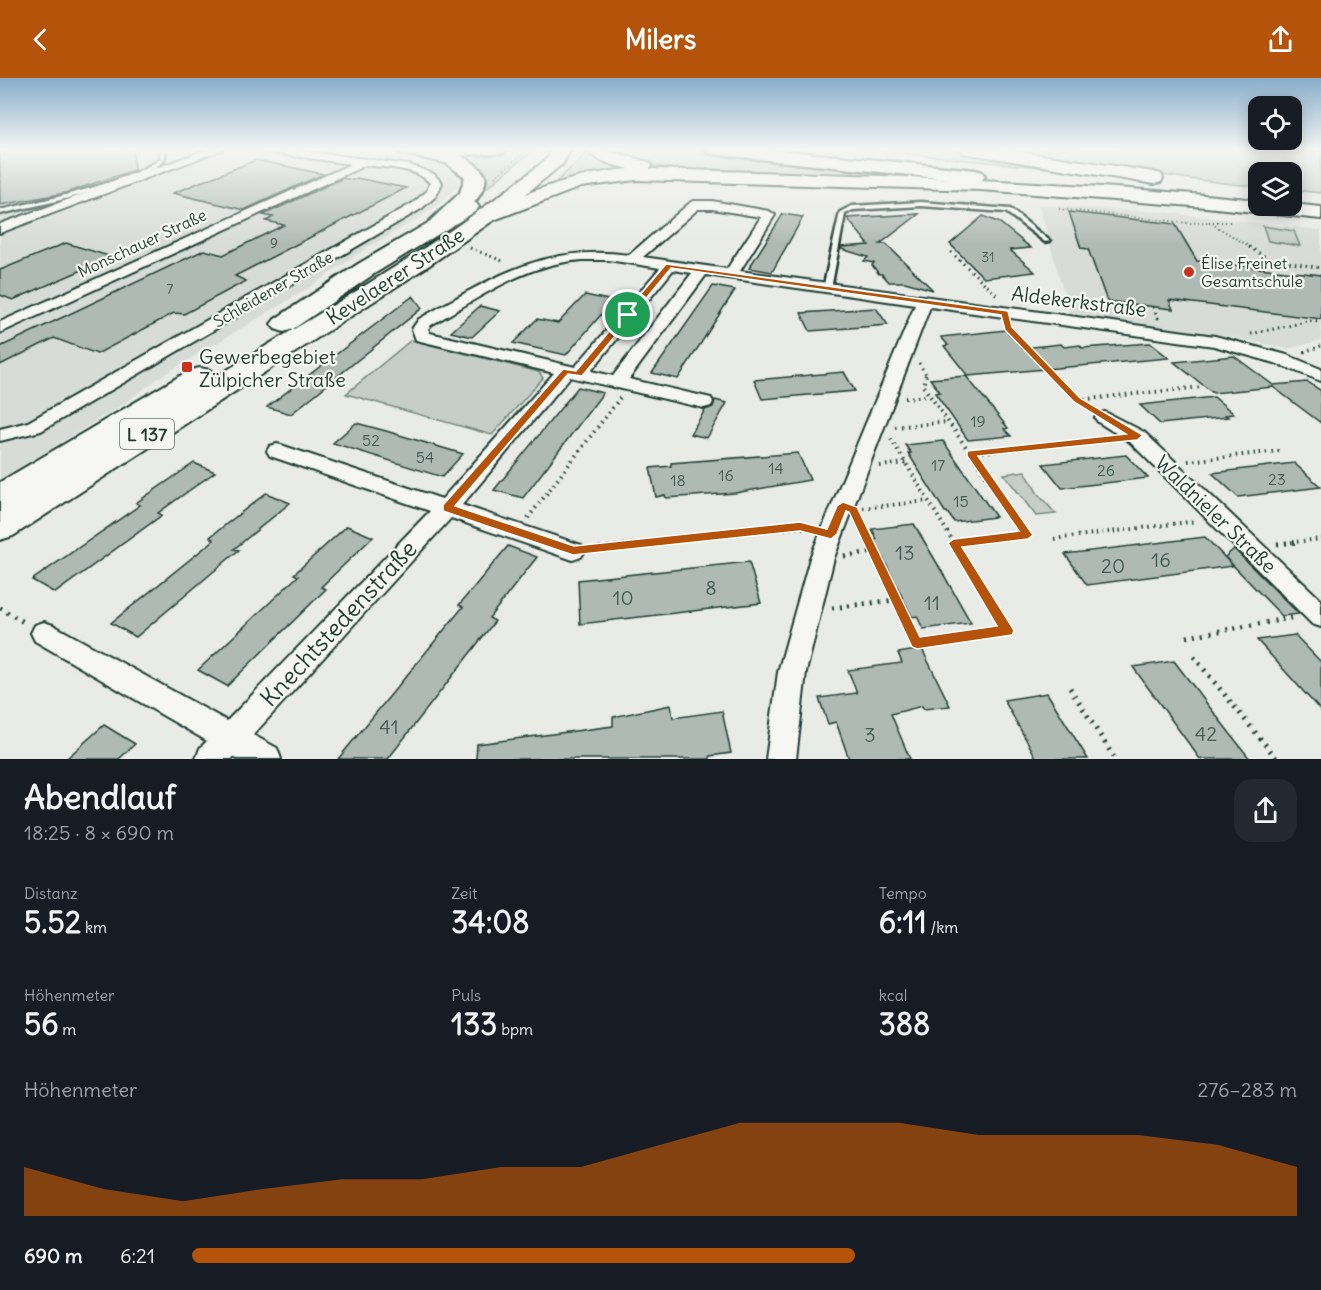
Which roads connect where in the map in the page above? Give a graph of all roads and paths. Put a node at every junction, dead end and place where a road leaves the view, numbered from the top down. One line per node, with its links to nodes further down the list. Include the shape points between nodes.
1 (115, 181): 17 (lane)
2 (132, 181): 24 (street)
3 (323, 181): 38 (street, Monschauer Straße)
4 (434, 181): 50 (street, Schleidener Straße, via 432,193 417,206 34,427)
5 (474, 181): 25 (highway, via 473,190)
6 (509, 181): 25 (main road, L 137)
7 (530, 181): 21 (main road, L 137)
8 (579, 181): 21 (highway, via 552,188)
9 (886, 181): 15 (highway)
10 (1084, 181): 15 (highway)
11 (1136, 181): 12 (highway)
12 (1248, 193)
13 (55, 196): 17 (lane)
14 (1302, 199): 16 (highway)
15 (1211, 201): 20 (highway)
16 (1321, 201)
17 (32, 205): 19 (lane)
18 (1059, 209): 22 (path)
19 (0, 212)
20 (1321, 213)
21 (486, 217): 25 (main road, Kevelaerer Straße / L 137)
22 (1209, 222): 23 (path); 30 (path, via 1269,259)
23 (1239, 223)
24 (0, 229)
25 (445, 231): 31 (path); 56 (main road, Kevelaerer Straße / L 137); 60 (main road, Kevelaerer Straße / L 137, via 367,296)
26 (1047, 241): 34 (lane, via 1008,210 921,204 852,208 842,213)
27 (951, 252): 36 (path, via 1001,299)
28 (631, 260): 29 (street, Aldekerkstraße); 31 (street, Aldekerkstraße, via 582,255); 33 (street, via 695,205 769,215)
29 (669, 266): 32 (street, Aldekerkstraße); 41 (street, Knechtstedenstraße)
30 (1321, 268)
31 (526, 269): 41 (street, Aldekerkstraße, via 425,322 420,329 422,336)
32 (701, 271): 33 (street, Aldekerkstraße); 43 (street)
33 (730, 275): 34 (street, Aldekerkstraße)
34 (827, 289): 35 (street, Aldekerkstraße)
35 (924, 302): 36 (street, Aldekerkstraße); 49 (street)
36 (1005, 313): 39 (street, Aldekerkstraße); 45 (path, via 1008,328)
37 (1321, 322): 39 (path)
38 (0, 328)
39 (1215, 341): 42 (street, Aldekerkstraße)
40 (918, 363): 48 (path, via 927,376 923,387)
41 (572, 373): 43 (street); 58 (street, Knechtstedenstraße)
42 (1321, 376)
43 (623, 385): 46 (street); 61 (path)
44 (1202, 387): 45 (path)
45 (1077, 400): 47 (path)
46 (704, 402)
47 (1105, 418): 51 (street, Waldnieler Straße)
48 (948, 422): 49 (path); 54 (path)
49 (880, 427): 57 (path); 62 (street)
50 (0, 435)
51 (1137, 436): 54 (path); 55 (street, Waldnieler Straße)
52 (277, 451): 58 (street)
53 (1279, 451): 55 (path)
54 (970, 453): 65 (path, via 1028,535)
55 (1165, 464): 59 (street, Waldnieler Straße)
56 (0, 498)
57 (928, 501): 65 (path); 68 (path, via 853,510)
58 (447, 508): 61 (street); 76 (street, Knechtstedenstraße)
59 (1221, 518): 63 (path); 66 (street, Waldnieler Straße)
60 (0, 527)
61 (518, 532): 67 (street)
62 (831, 534): 67 (path, via 800,527); 70 (street)
63 (1054, 538)
64 (1321, 538): 66 (path)
65 (954, 543): 68 (path, via 1007,631 917,643)
66 (1251, 548): 71 (street, Waldnieler Straße)
67 (573, 550)
68 (896, 600): 70 (path)
69 (0, 608): 72 (path)
70 (807, 611): 78 (street, via 792,672)
71 (1320, 615): 73 (path)
72 (44, 633): 76 (street)
73 (1186, 637)
74 (1194, 657): 80 (path)
75 (1070, 688): 79 (path)
76 (220, 749): 77 (street)
77 (266, 759)
78 (782, 759)
79 (1115, 759)
80 (1277, 759)

